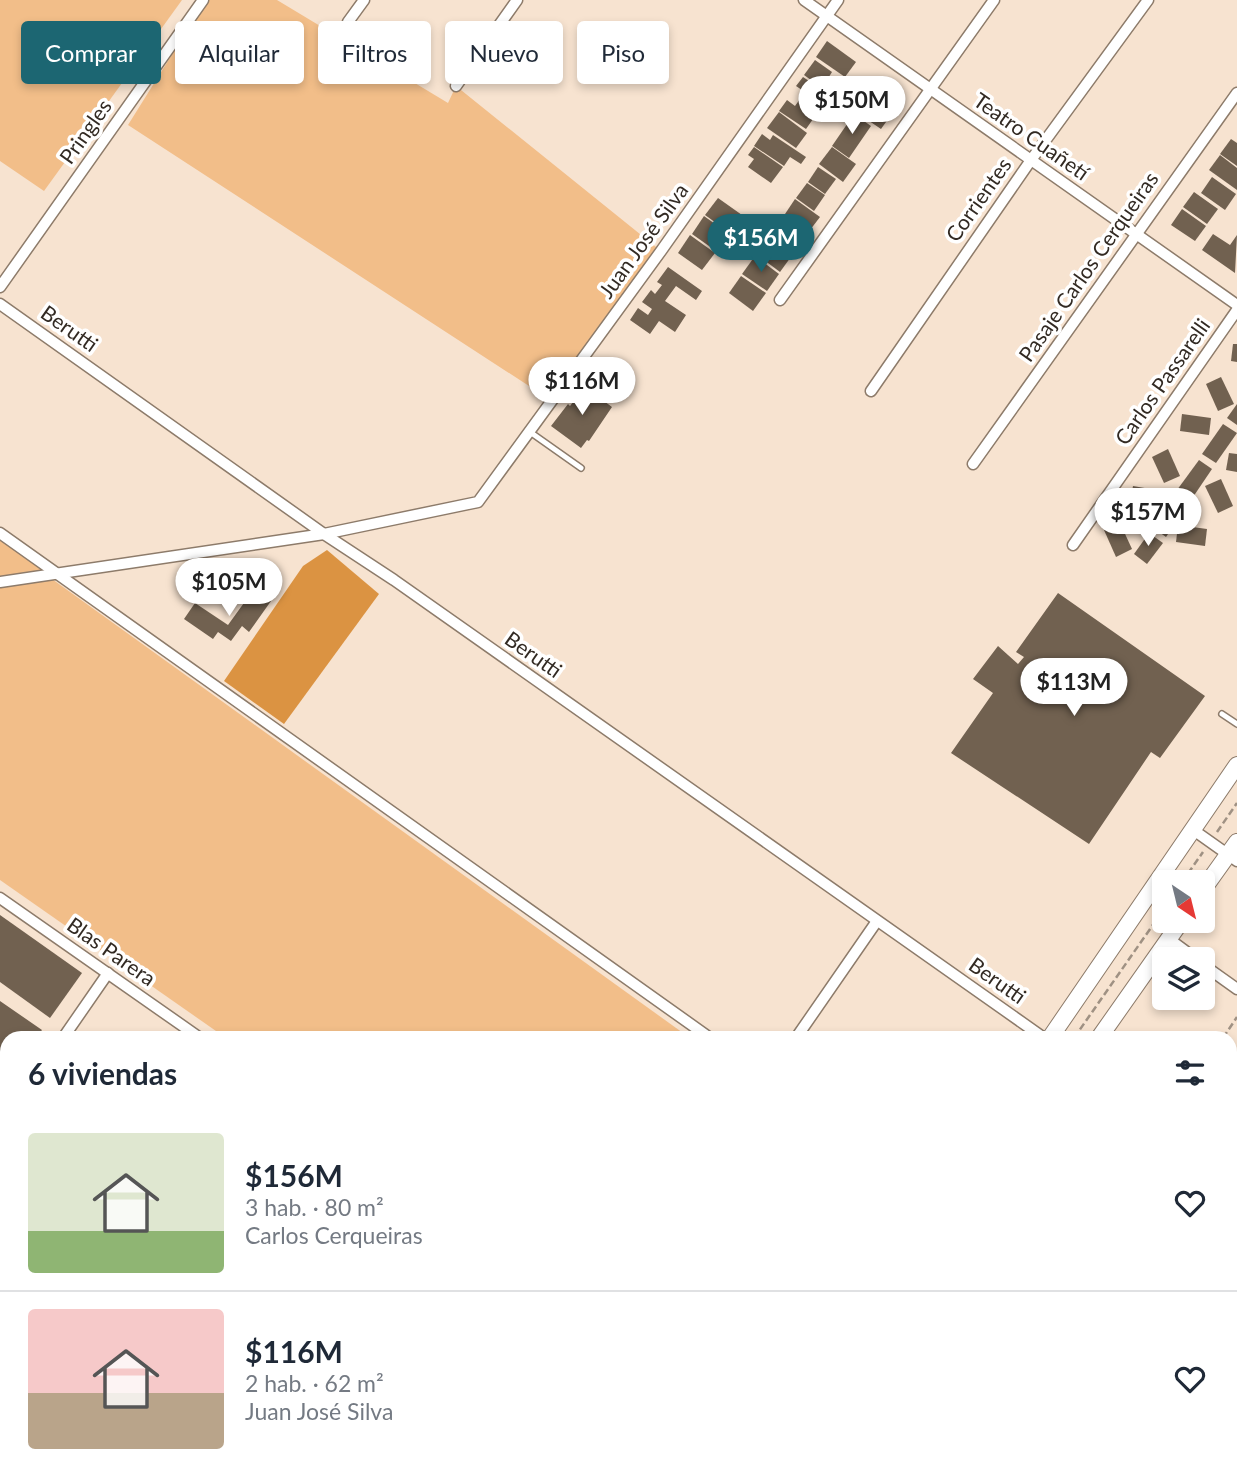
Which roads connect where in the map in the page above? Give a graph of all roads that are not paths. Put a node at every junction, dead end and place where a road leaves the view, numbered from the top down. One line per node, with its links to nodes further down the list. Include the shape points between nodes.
1 (203, 0): 15 (street, Pringles)
2 (364, 0): 9 (street)
3 (517, 0): 10 (street)
4 (804, 0): 8 (street, Teatro Cuañetí)
5 (838, 0): 8 (street, Juan José Silva)
6 (994, 0): 11 (street)
7 (1148, 0): 13 (street, Corrientes)
8 (827, 16): 11 (street, Teatro Cuañetí); 20 (street, Juan José Silva)
9 (349, 21)
10 (456, 86)
11 (932, 90): 13 (street, Teatro Cuañetí); 16 (street)
12 (1237, 93): 14 (street, Pasaje Carlos Cerqueiras)
13 (1031, 160): 14 (street, Teatro Cuañetí); 19 (street, Corrientes)
14 (1135, 234): 18 (street, Teatro Cuañetí); 21 (street, Pasaje Carlos Cerqueiras)
15 (0, 287)
16 (780, 300)
17 (0, 304): 24 (street, Berutti)
18 (1237, 308): 25 (street, Carlos Passarelli)
19 (871, 391)
20 (530, 432): 22 (lane); 24 (street, Juan José Silva, via 478,502)
21 (972, 464)
22 (581, 468)
23 (0, 533): 26 (street)
24 (324, 534): 26 (street); 35 (street, Berutti)
25 (1073, 545)
26 (55, 572): 27 (street); 44 (street)
27 (0, 582)
28 (1222, 714): 29 (lane)
29 (1237, 724)
30 (1237, 765): 31 (main road)
31 (1192, 829): 32 (street); 47 (main road)
32 (1234, 852): 33 (main road)
33 (1215, 875)
34 (0, 898): 39 (street, Blas Parera)
35 (877, 921): 45 (street); 46 (street, Berutti)
36 (1173, 933): 37 (main road)
37 (1169, 939): 38 (street); 48 (main road)
38 (1180, 947)
39 (108, 973): 42 (street); 43 (street, Blas Parera)
40 (1215, 973): 41 (street)
41 (1237, 989)
42 (68, 1031)
43 (190, 1031)
44 (700, 1031)
45 (801, 1031)
46 (1034, 1031)
47 (1055, 1031)
48 (1104, 1031)

